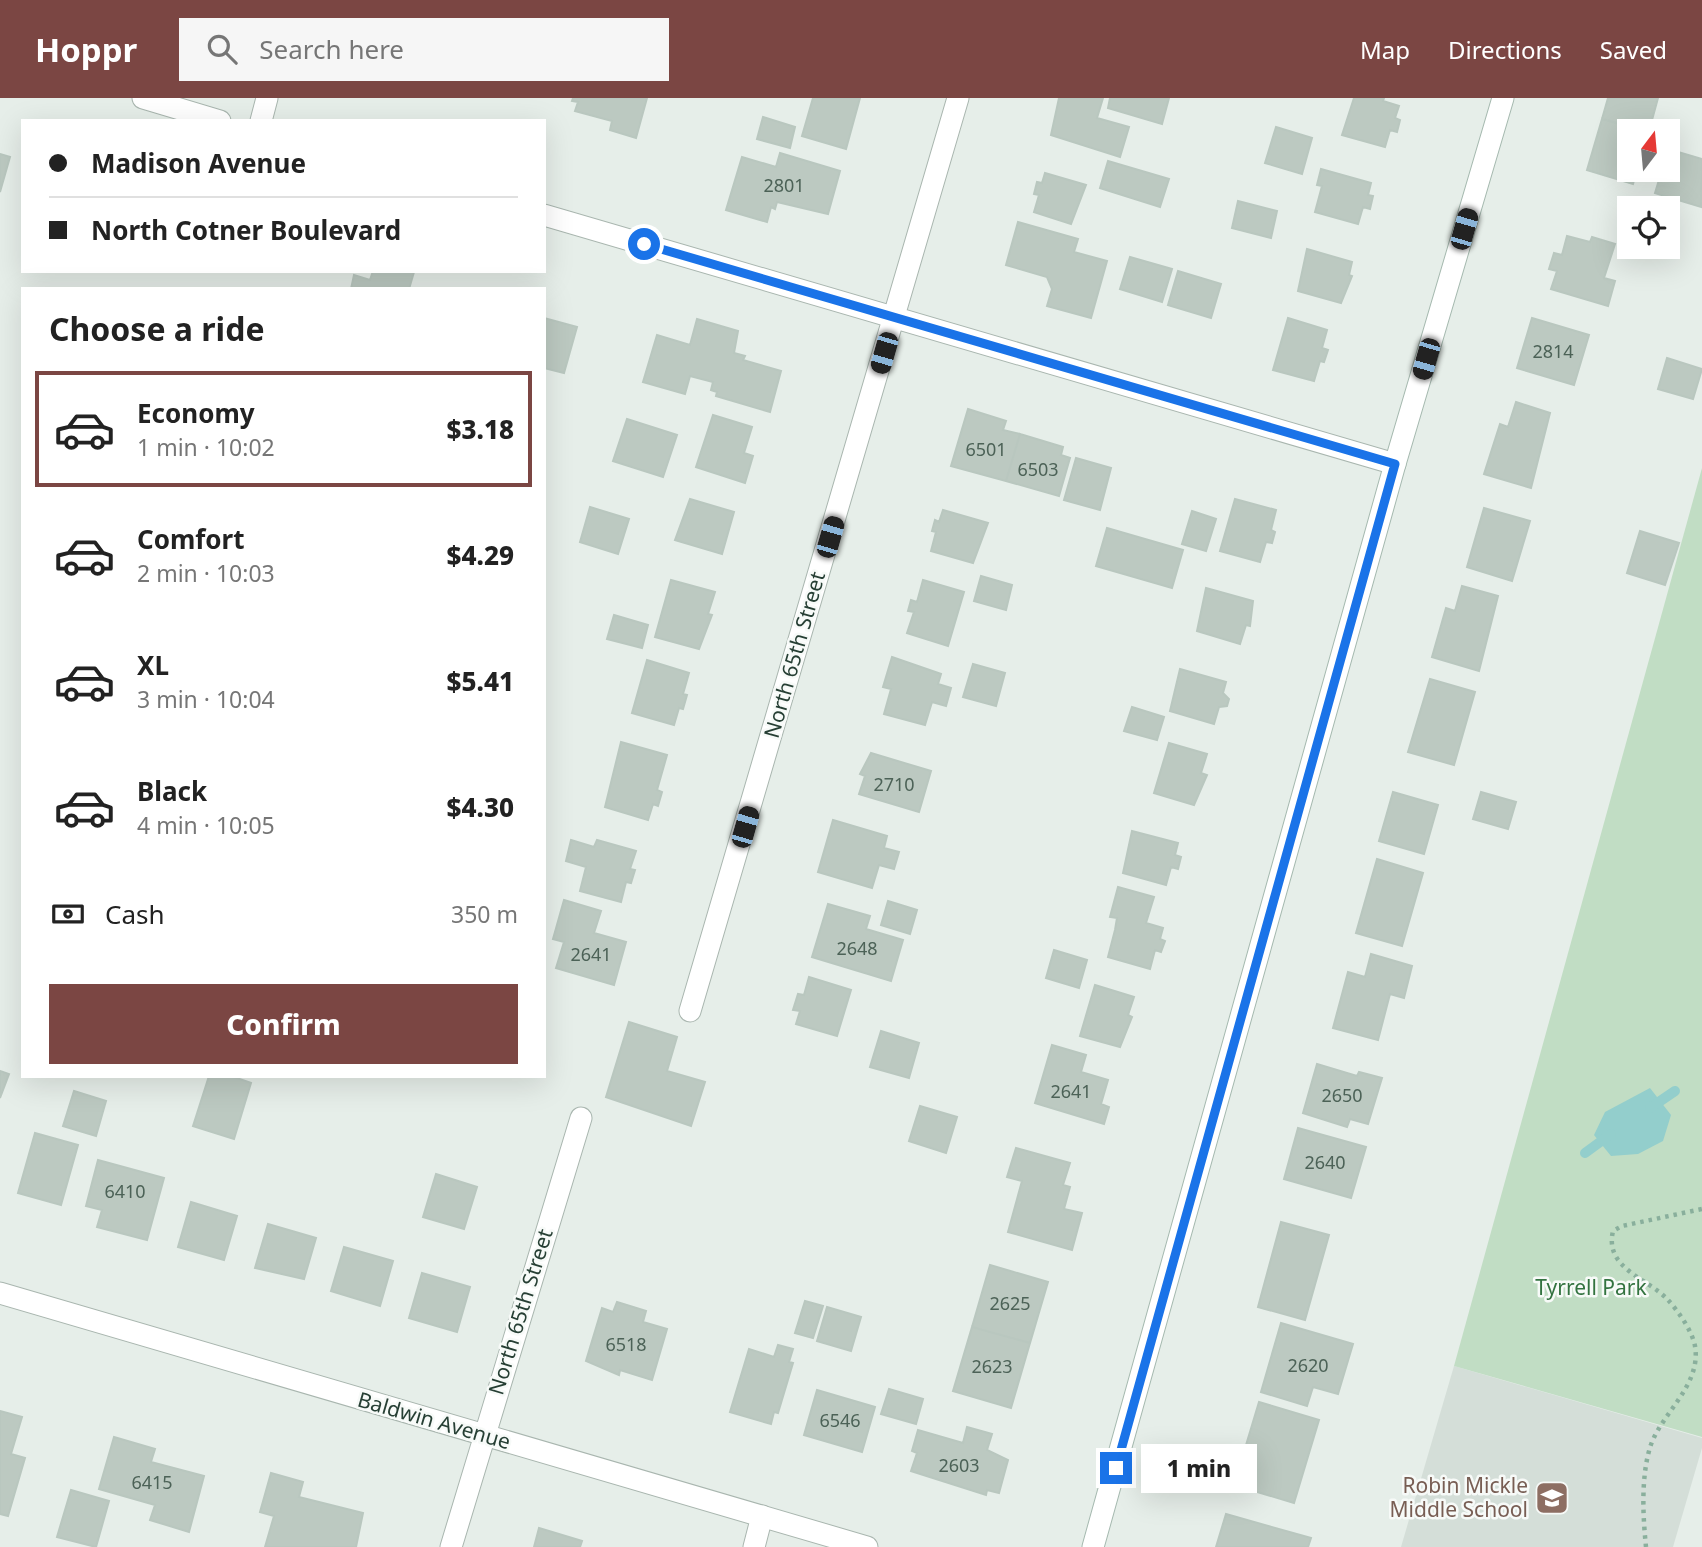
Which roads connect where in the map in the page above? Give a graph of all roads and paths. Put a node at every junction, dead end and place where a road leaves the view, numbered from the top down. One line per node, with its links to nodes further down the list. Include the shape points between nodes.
1 (143, 98): 5 (street)
2 (267, 98): 6 (street)
3 (958, 98): 8 (street, North 65th Street)
4 (1503, 98): 9 (street)
5 (213, 119)
6 (262, 119)
7 (546, 216): 8 (street)
8 (895, 316): 9 (street); 10 (street, North 65th Street)
9 (1395, 464): 19 (street)
10 (690, 1011)
11 (581, 1118): 14 (street, North 65th Street)
12 (1702, 1209): 20 (path, via 1622,1226 1613,1231 1611,1239 1612,1250 1627,1270 1668,1300 1695,1346 1695,1367 1649,1450)
13 (0, 1293): 14 (street, Baldwin Avenue)
14 (484, 1436): 15 (street, Baldwin Avenue); 16 (street, North 65th Street)
15 (762, 1516): 17 (street); 18 (street, Baldwin Avenue)
16 (451, 1547)
17 (754, 1547)
18 (867, 1547)
19 (1093, 1547)
20 (1646, 1547)

